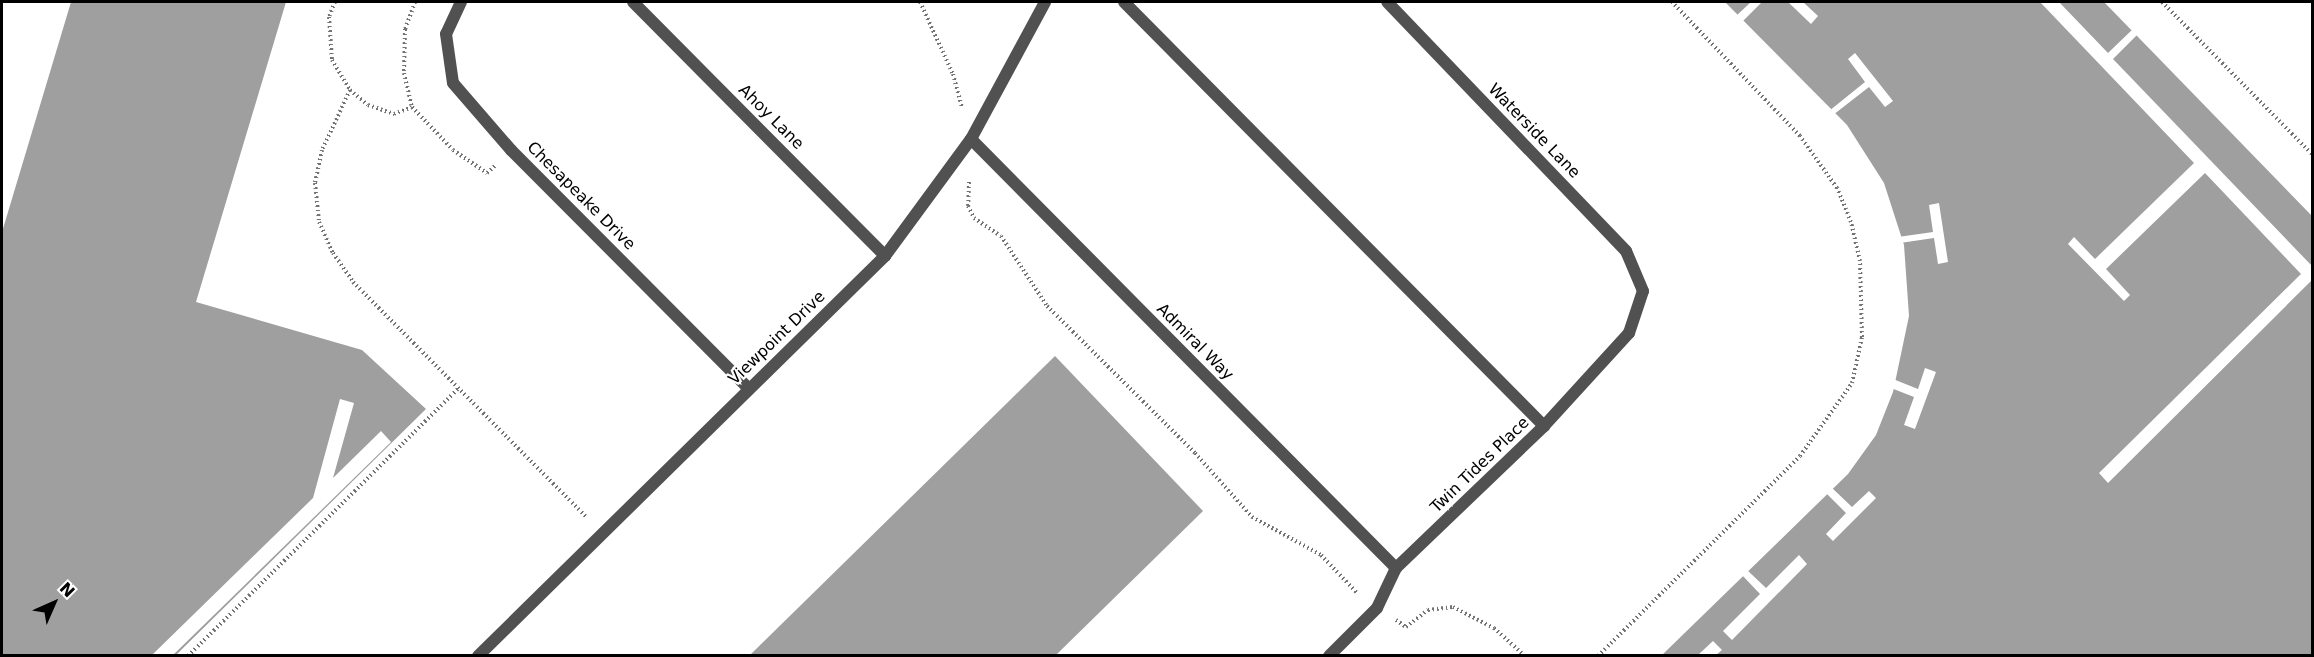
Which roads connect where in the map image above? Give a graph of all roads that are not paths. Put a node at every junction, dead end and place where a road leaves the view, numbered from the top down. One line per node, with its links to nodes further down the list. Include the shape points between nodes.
1 (461, 2): 9 (street, Chesapeake Drive, via 446,34 453,83 511,150)
2 (633, 2): 7 (street, Ahoy Lane)
3 (1045, 2): 6 (street, Viewpoint Drive)
4 (1124, 2): 10 (street)
5 (1388, 2): 8 (street, Waterside Lane, via 1626,251)
6 (971, 139): 7 (street, Viewpoint Drive); 11 (street, Admiral Way)
7 (885, 256): 9 (street, Viewpoint Drive)
8 (1643, 291): 10 (street, Twin Tides Place, via 1629,333)
9 (749, 389): 12 (street, Viewpoint Drive)
10 (1544, 426): 11 (street, Twin Tides Place)
11 (1396, 568): 13 (street, Twin Tides Place, via 1377,608)
12 (478, 656)
13 (1329, 656)

